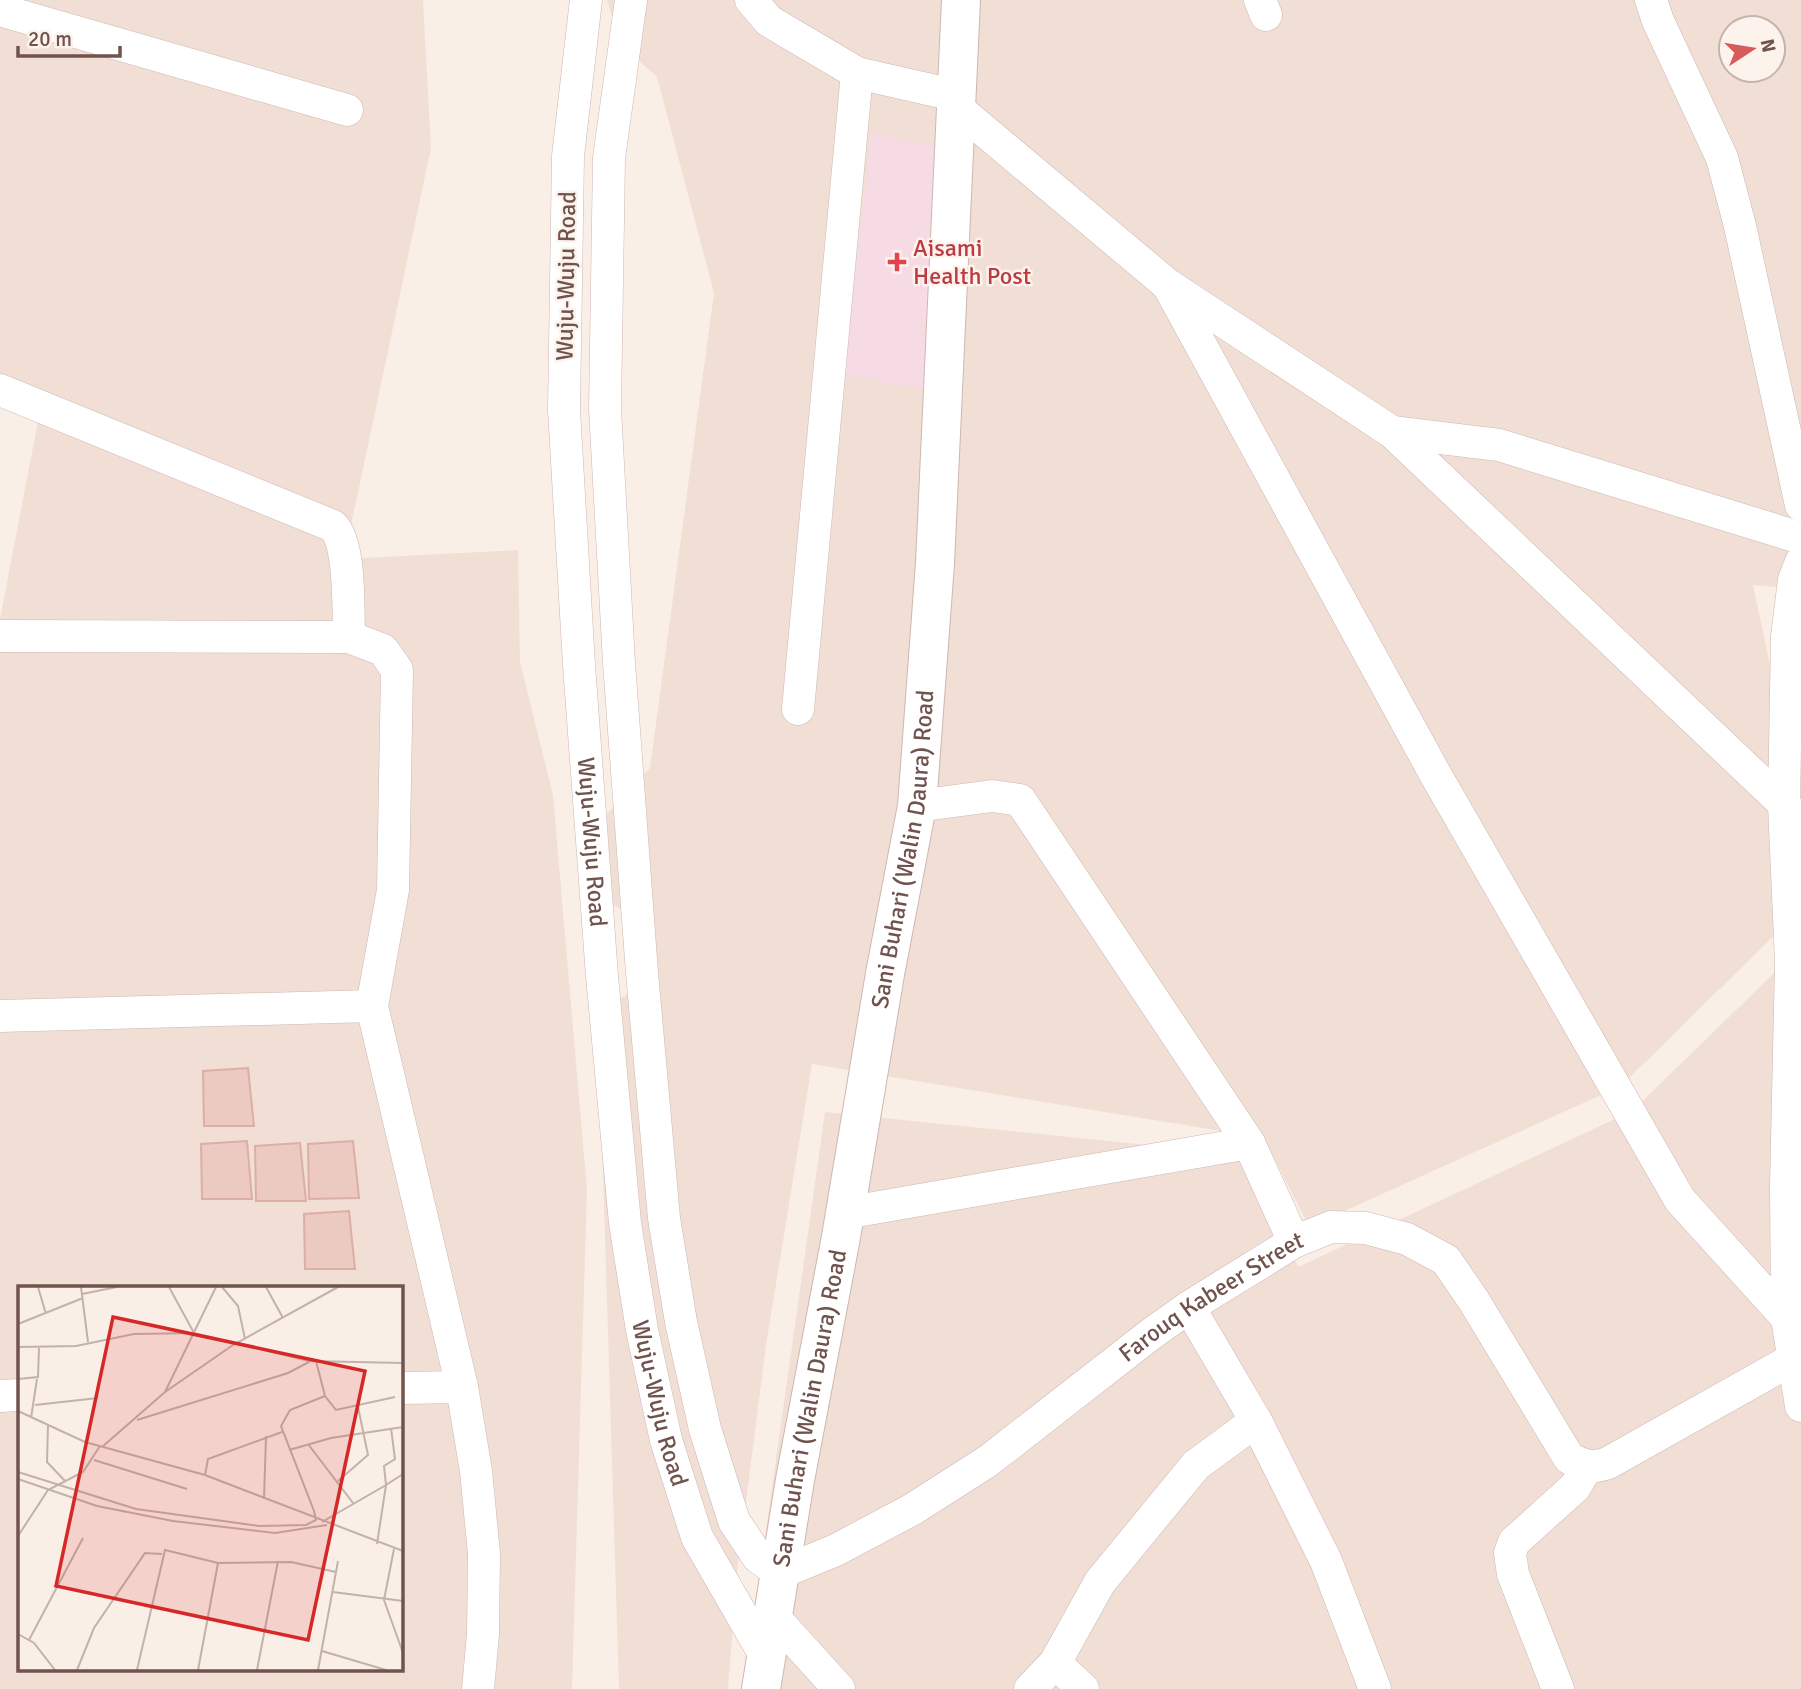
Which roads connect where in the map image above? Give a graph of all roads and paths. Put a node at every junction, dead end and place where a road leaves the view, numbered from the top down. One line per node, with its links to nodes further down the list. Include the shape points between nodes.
1 (586, 0): 39 (street, Wuju-Wuju Road, via 568,156 564,410 602,976 625,1223 666,1440 697,1537)
2 (631, 0): 36 (street, Wuju-Wuju Road, via 609,158 604,409 637,906 662,1191 681,1322 705,1429 734,1521 758,1557)
3 (751, 0): 7 (street, via 769,21)
4 (961, 0): 8 (street, Sani Buhari (Walin Daura) Road)
5 (1651, 0): 13 (street, via 1722,158)
6 (0, 9): 9 (street)
7 (857, 73): 8 (street); 18 (street)
8 (957, 102): 10 (street); 19 (street, Sani Buhari (Walin Daura) Road, via 935,563)
9 (347, 110)
10 (1168, 285): 12 (street); 27 (street, via 1434,772 1680,1200)
11 (0, 390): 17 (street, via 333,526 340,535 345,561)
12 (1392, 432): 14 (street, via 1499,445); 20 (street)
13 (1801, 505)
14 (1801, 538)
15 (1801, 562): 20 (street, via 1794,580 1787,638)
16 (0, 636): 17 (street)
17 (349, 637): 21 (street, via 383,650 397,670 393,890)
18 (798, 709)
19 (917, 806): 23 (street, via 992,796 1020,800); 24 (street, Sani Buhari (Walin Daura) Road)
20 (1792, 814): 27 (street)
21 (372, 1006): 22 (street); 29 (street)
22 (0, 1016)
23 (1249, 1143): 24 (street); 25 (street)
24 (845, 1213): 36 (street, Sani Buhari (Walin Daura) Road)
25 (1294, 1242): 26 (street, Farouq Kabeer Street); 35 (street, Farouq Kabeer Street, via 1331,1227 1366,1228 1407,1239 1446,1260 1569,1458)
26 (1189, 1307): 34 (street); 36 (street, Farouq Kabeer Street, via 988,1461 913,1509 836,1550)
27 (1787, 1318): 28 (street)
28 (1793, 1359): 33 (street); 35 (street, via 1608,1462)
29 (462, 1387): 30 (street); 40 (street, via 484,1555)
30 (402, 1388)
31 (18, 1395): 32 (street)
32 (0, 1396)
33 (1801, 1406)
34 (1255, 1421): 38 (street, via 1196,1465 1100,1582); 44 (street, via 1326,1561)
35 (1587, 1467): 45 (street, via 1575,1488 1514,1542 1510,1553 1513,1574)
36 (780, 1573): 37 (street, Sani Buhari (Walin Daura) Road)
37 (773, 1616): 39 (street, Sani Buhari (Walin Daura) Road); 41 (street)
38 (1055, 1663): 42 (street); 43 (street)
39 (763, 1673)
40 (478, 1689)
41 (839, 1689)
42 (1030, 1689)
43 (1083, 1689)
44 (1376, 1689)
45 (1558, 1689)

